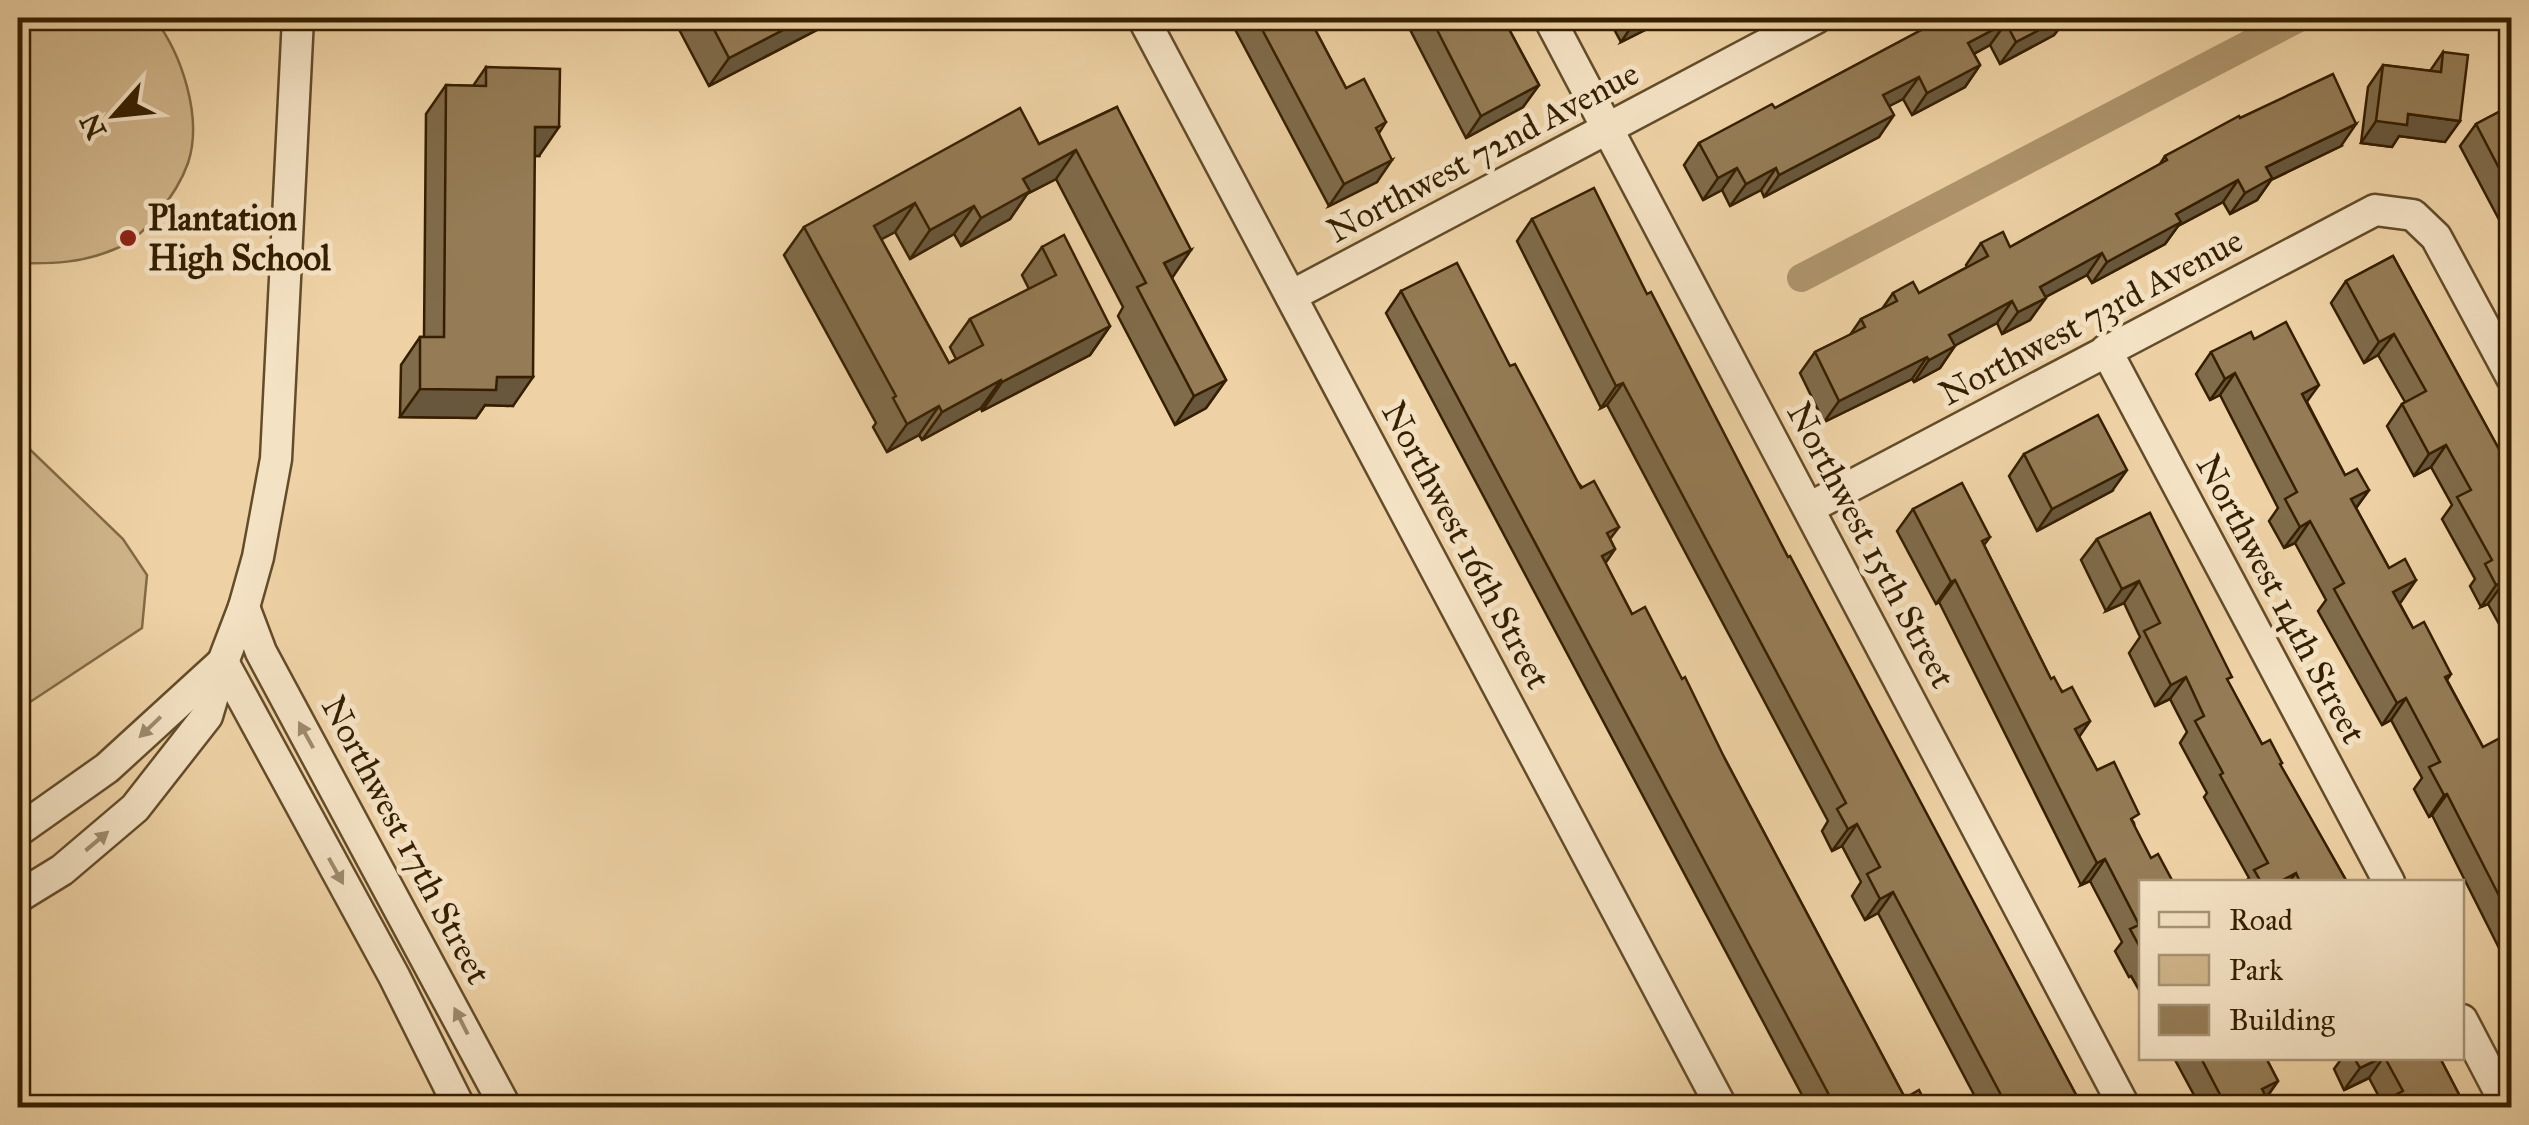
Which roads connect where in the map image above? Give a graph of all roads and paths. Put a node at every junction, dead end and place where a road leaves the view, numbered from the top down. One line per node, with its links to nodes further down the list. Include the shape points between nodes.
1 (298, 18): 10 (street, via 276,459)
2 (1144, 18): 6 (street, Northwest 16th Street)
3 (1548, 18): 5 (street, Northwest 15th Street)
4 (1816, 18): 5 (street, Northwest 72nd Avenue)
5 (1608, 128): 6 (street, Northwest 72nd Avenue); 9 (street, Northwest 15th Street)
6 (1291, 296): 18 (street, Northwest 16th Street)
7 (2106, 350): 8 (street, Northwest 73rd Avenue, via 2375,210 2413,215 2436,237); 9 (street, Northwest 73rd Avenue); 13 (street, Northwest 14th Street)
8 (2512, 378)
9 (1809, 508): 19 (street, Northwest 15th Street)
10 (244, 607): 11 (street); 17 (street, Northwest 17th Street, one-way to 10, via 260,652)
11 (223, 662): 12 (street, one-way to 12, via 107,768); 14 (street, one-way to 11, via 136,808 208,716); 16 (street, one-way to 16)
12 (18, 831)
13 (2387, 880)
14 (18, 897)
15 (2464, 1024): 20 (street)
16 (460, 1108)
17 (506, 1108)
18 (1722, 1108)
19 (2125, 1108)
20 (2508, 1108)

